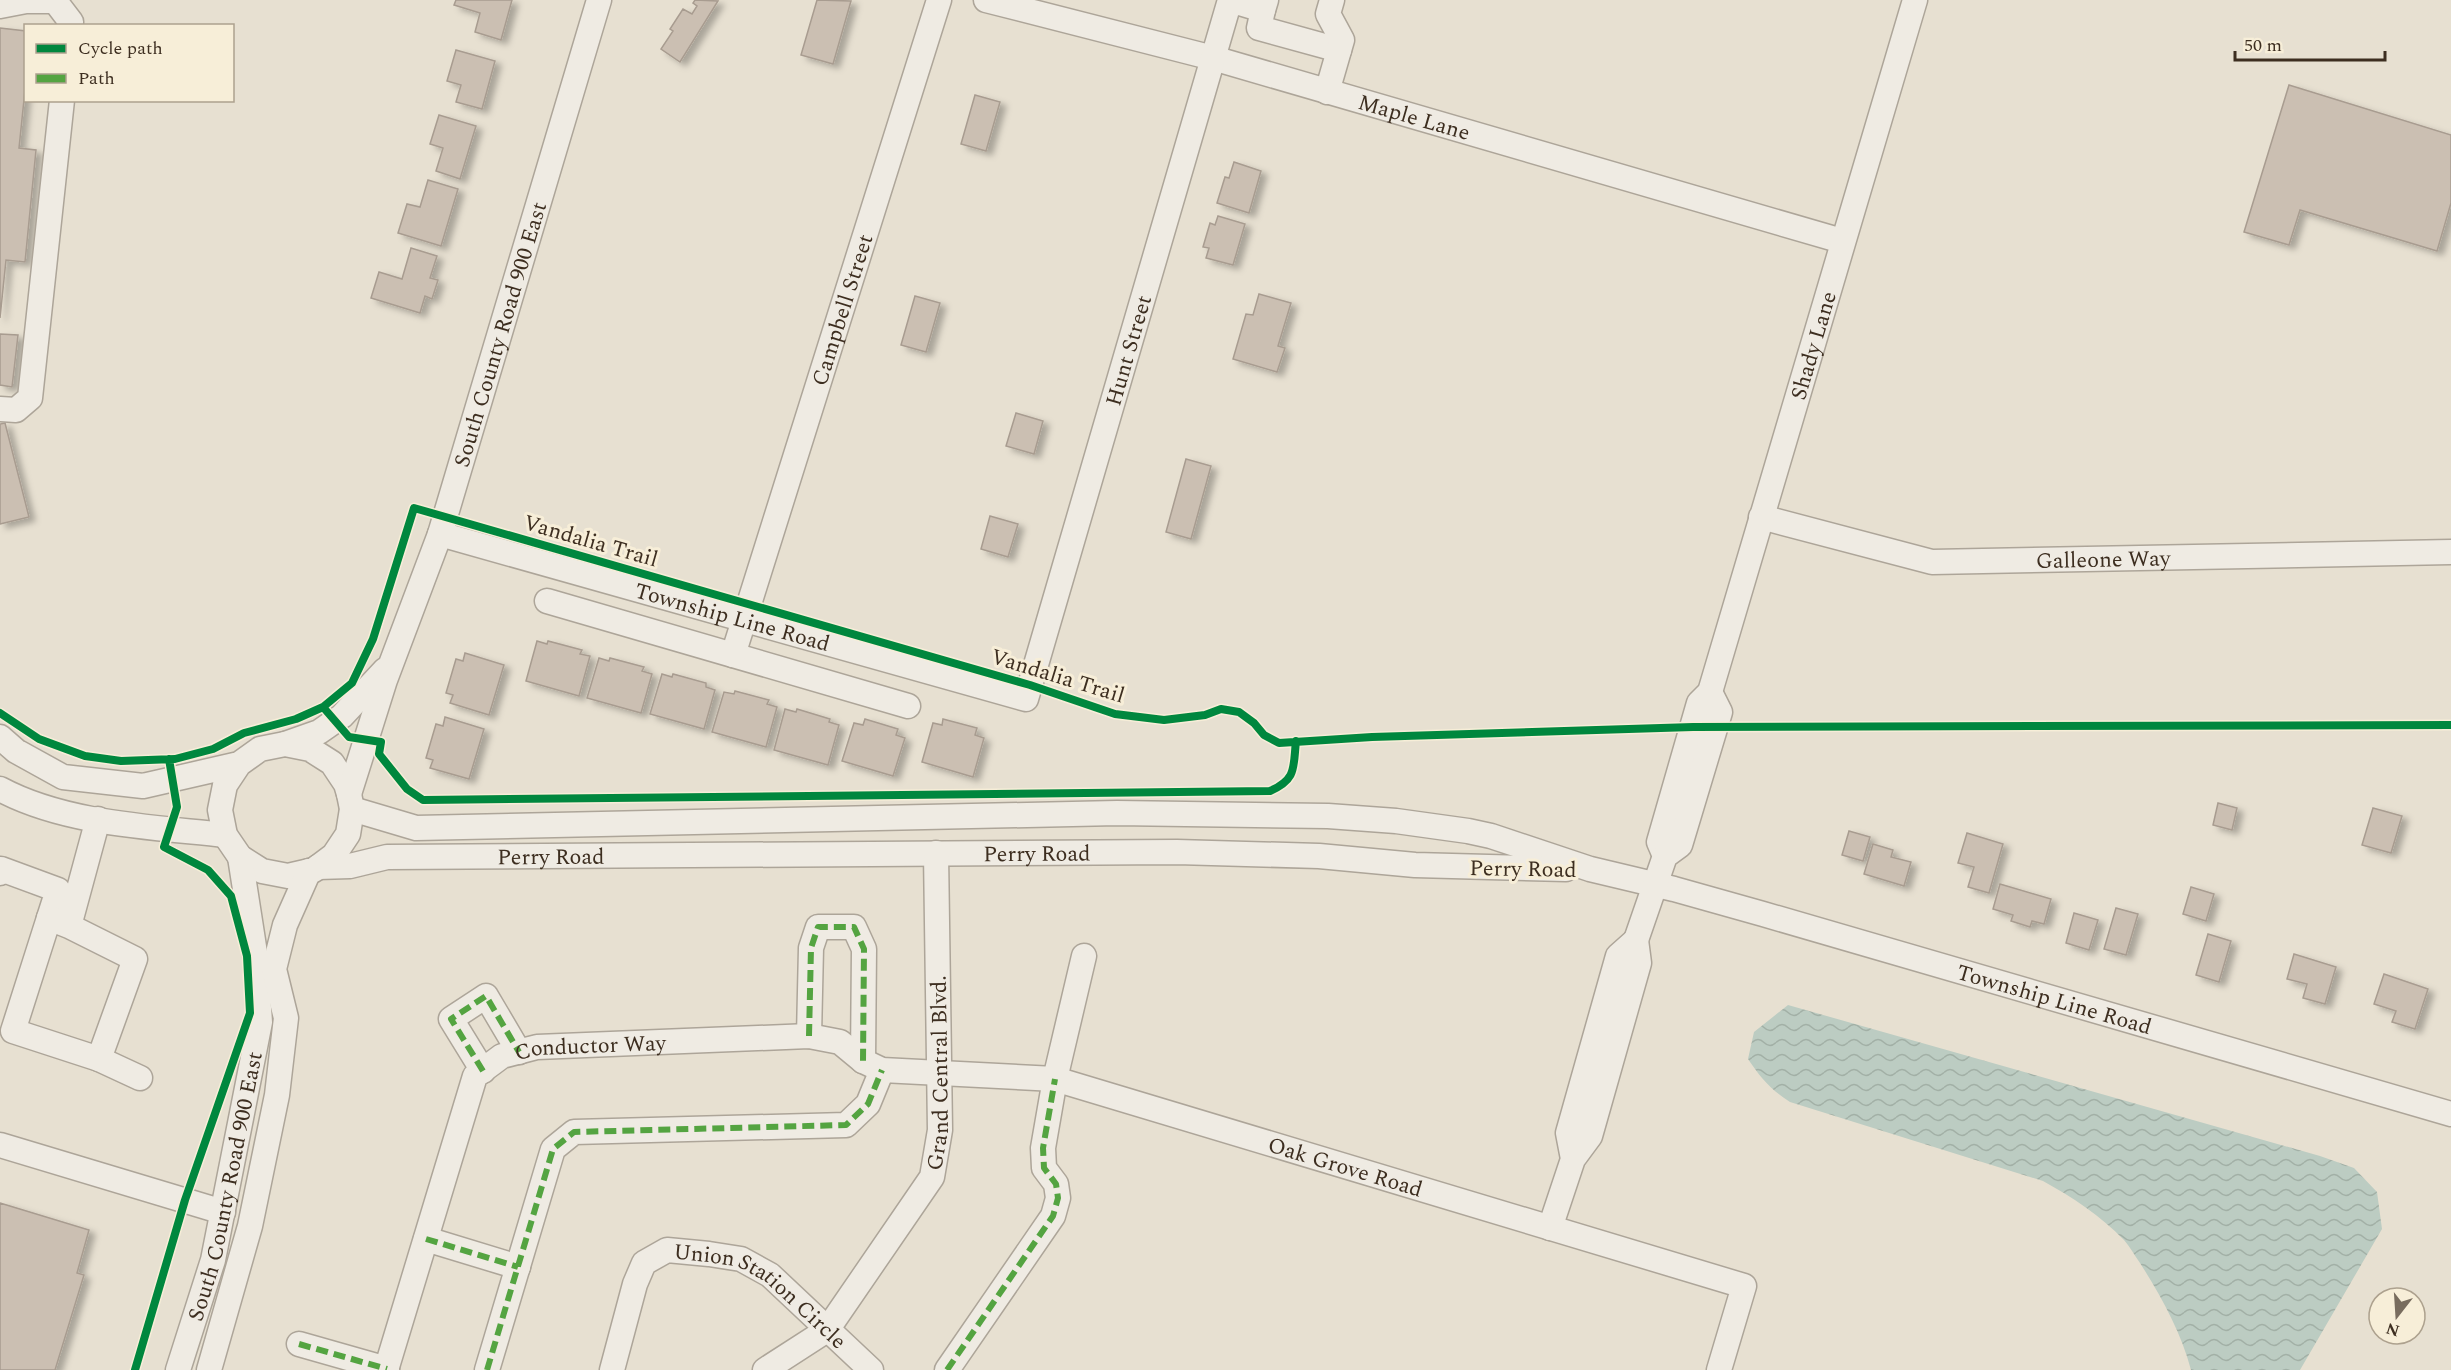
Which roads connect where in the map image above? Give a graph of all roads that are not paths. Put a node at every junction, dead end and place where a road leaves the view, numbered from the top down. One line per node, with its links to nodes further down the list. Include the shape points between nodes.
1 (599, 0): 17 (street, South County Road 900 East)
2 (939, 0): 20 (street, Campbell Street)
3 (986, 0): 11 (street, Maple Lane)
4 (1230, 0): 8 (street); 11 (street, Hunt Street)
5 (1332, 0): 10 (street, via 1328,14 1342,40)
6 (1915, 0): 14 (street, Shady Lane)
7 (10, 3): 9 (street, via 55,1)
8 (1264, 5): 10 (street, via 1259,28)
9 (70, 24)
10 (1339, 50): 12 (street)
11 (1213, 58): 12 (street, Maple Lane); 23 (street, Hunt Street)
12 (1327, 92): 14 (street, Maple Lane)
13 (62, 102): 15 (street, via 30,398 16,410)
14 (1842, 240): 16 (street, Shady Lane)
15 (0, 409)
16 (1761, 517): 18 (street, Galleone Way, via 1932,562); 37 (street, Shady Lane, via 1710,692 1699,703 1659,842 1665,856)
17 (440, 534): 20 (street, Township Line Road); 22 (street, South County Road 900 East)
18 (2451, 552)
19 (547, 601): 21 (street)
20 (745, 620): 21 (street, Campbell Street); 23 (street, Township Line Road)
21 (733, 655): 24 (street)
22 (391, 664): 26 (street, South County Road 900 East, via 342,716 319,732); 29 (street, South County Road 900 East, via 364,740)
23 (1026, 699)
24 (908, 706)
25 (0, 737): 27 (street, Perry Road, via 16,751 63,777 99,783 143,786)
26 (285, 744): 27 (street, Perry Road, via 260,749); 29 (street, Perry Road, via 310,749 332,763 346,784)
27 (239, 764): 31 (street, Perry Road, via 225,785 220,810)
28 (0, 789): 30 (street, via 22,801)
29 (350, 802): 34 (street, via 348,834 334,855); 35 (street, Perry Road, via 416,828 1117,813 1328,816 1467,831)
30 (98, 819): 31 (street); 38 (street)
31 (225, 835): 33 (street, Perry Road)
32 (936, 853): 34 (street, Perry Road, via 387,857); 35 (street, Perry Road, via 1177,852 1319,856 1415,866); 46 (street, Grand Central Blvd.)
33 (240, 857): 34 (street, Perry Road, via 262,871 288,876); 51 (street, South County Road 900 East, via 255,953 260,1022)
34 (313, 869): 58 (street, South County Road 900 East, via 285,925 274,969 286,1018 276,1095 250,1226)
35 (1590, 869): 37 (street, Township Line Road)
36 (0, 873): 38 (street, via 1,869 58,890)
37 (1656, 885): 49 (street, Township Line Road); 52 (street, via 1636,940 1639,963 1590,1136 1573,1159)
38 (59, 922): 40 (street); 43 (street, via 135,959)
39 (1084, 956): 48 (street)
40 (7, 1029): 43 (street)
41 (809, 1036): 42 (street, Conductor Way, via 537,1047); 44 (street, Conductor Way, via 840,1042); 44 (street, via 811,948 818,927 854,927 864,949)
42 (519, 1052): 45 (street, Conductor Way, via 502,1056); 45 (street, via 486,996 451,1018)
43 (99, 1059): 47 (street)
44 (873, 1066): 46 (street); 54 (street, via 868,1104 846,1125 574,1132 553,1149)
45 (483, 1071): 53 (street, Conductor Way, via 475,1076)
46 (940, 1072): 48 (street, Oak Grove Road); 55 (street, Grand Central Blvd., via 940,1131 932,1177)
47 (140, 1078)
48 (1055, 1079): 52 (street, Oak Grove Road); 64 (street, via 1043,1148 1044,1168 1056,1184 1058,1198 1053,1216)
49 (2451, 1113)
50 (0, 1145): 51 (street)
51 (223, 1212): 57 (street, South County Road 900 East, via 213,1260)
52 (1550, 1228): 65 (street, Oak Grove Road, via 1744,1286)
53 (426, 1239): 54 (street); 59 (street, Conductor Way)
54 (518, 1267): 60 (street)
55 (827, 1330): 61 (street, Union Station Circle, via 770,1275 741,1259 668,1250 644,1263); 62 (street, Grand Central Blvd.); 63 (street, Union Station Circle)
56 (300, 1344): 59 (street)
57 (178, 1370)
58 (209, 1370)
59 (387, 1370)
60 (488, 1370)
61 (612, 1370)
62 (765, 1370)
63 (871, 1370)
64 (947, 1370)
65 (1719, 1370)

